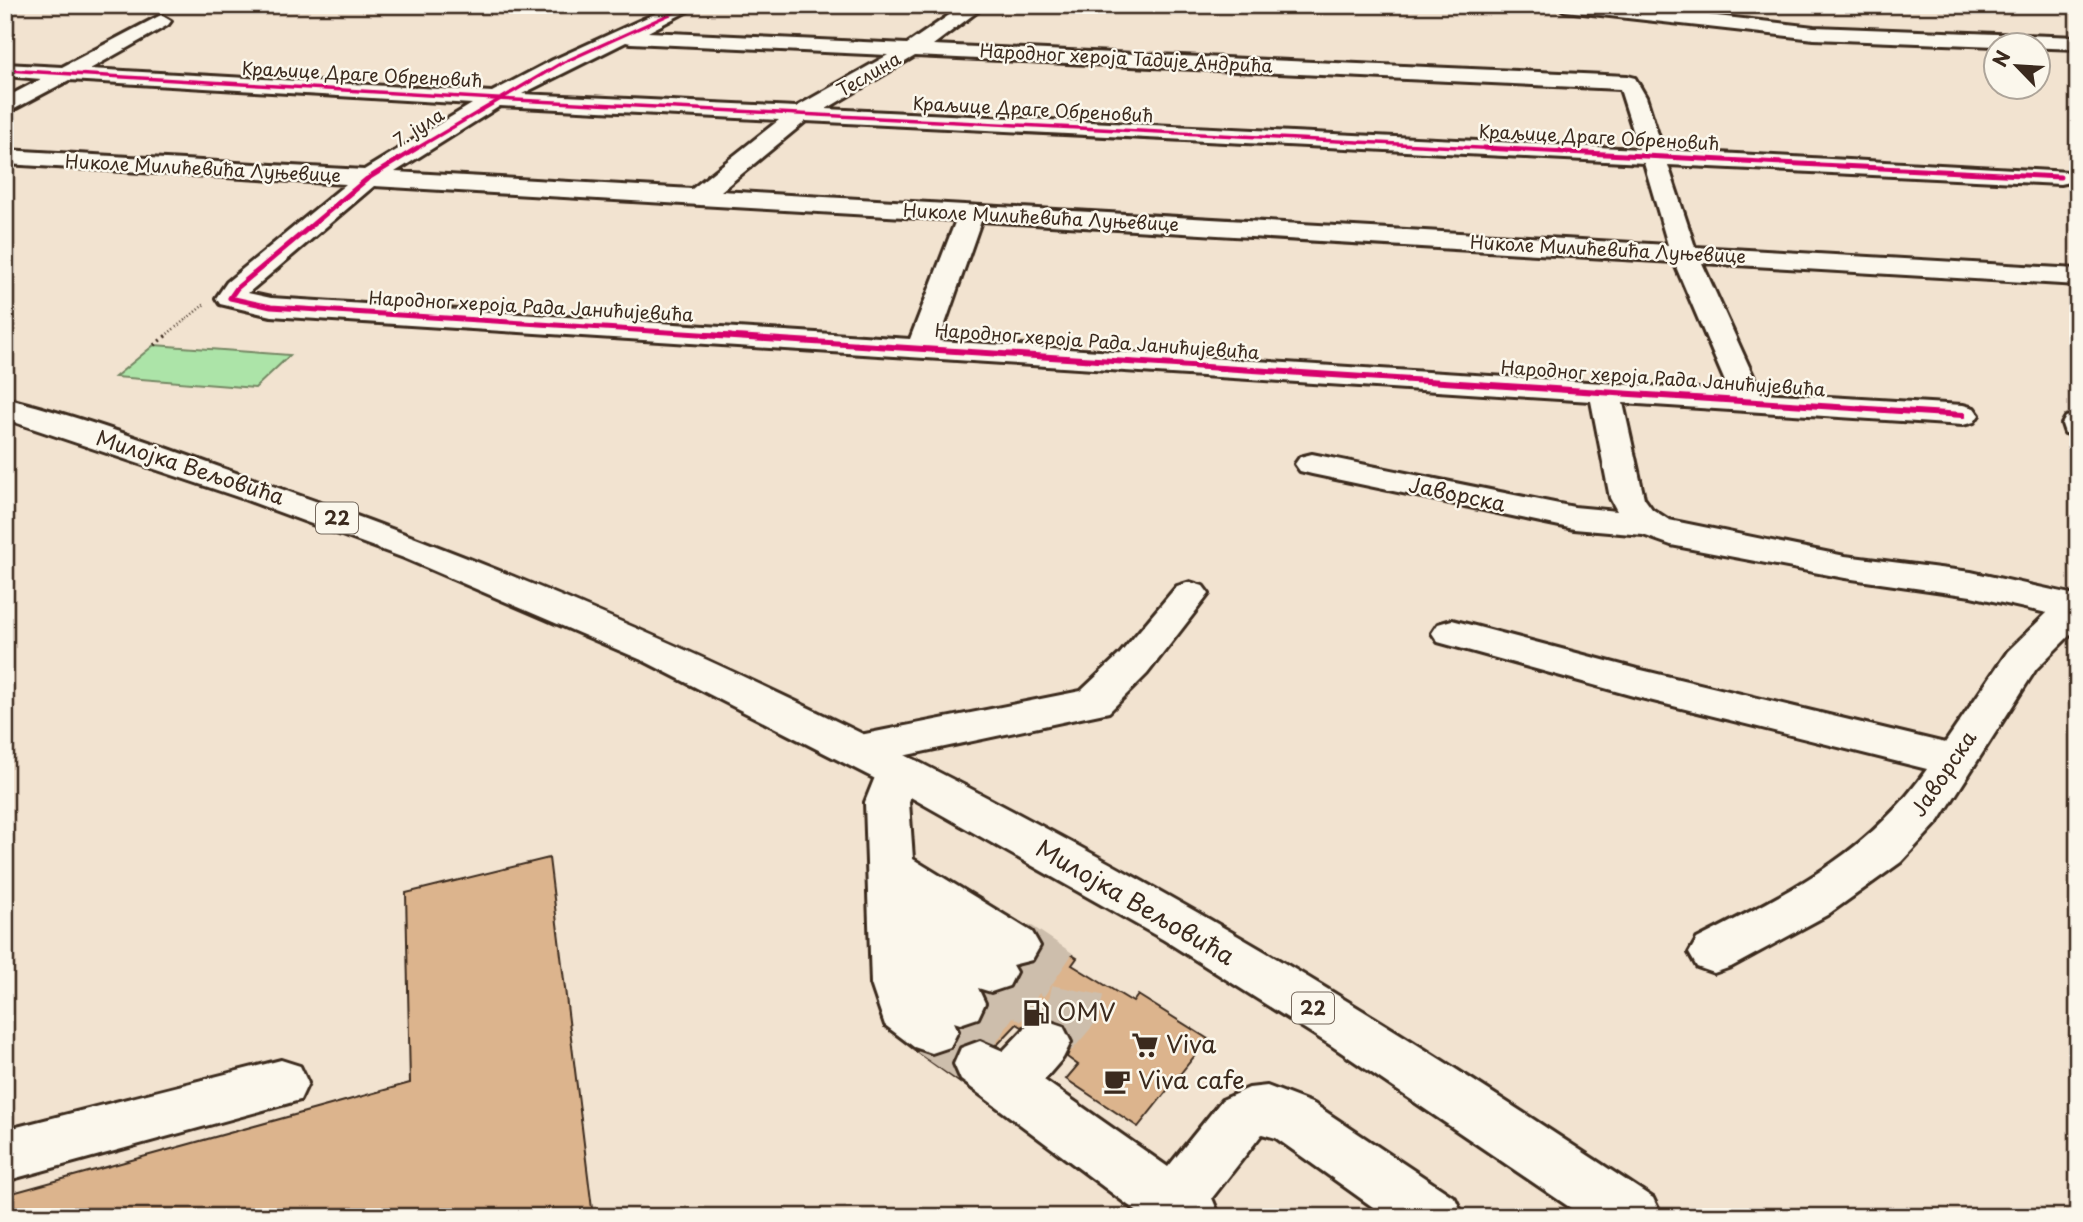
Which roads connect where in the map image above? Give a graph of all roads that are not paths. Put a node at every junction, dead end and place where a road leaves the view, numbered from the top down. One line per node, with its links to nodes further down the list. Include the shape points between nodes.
1 (690, 5): 7 (street, 7. јула)
2 (977, 5): 9 (street, Теслина)
3 (1565, 5): 8 (street, via 1814,33)
4 (1948, 18): 6 (street)
5 (161, 21): 11 (street)
6 (2078, 34)
7 (625, 37): 9 (street, Народног хероја Тадије Андрића); 12 (street, 7. јула)
8 (2078, 43)
9 (913, 49): 14 (street, Теслина); 16 (street, Народног хероја Тадије Андрића, via 1627,83)
10 (5, 70): 11 (street, Краљице Драге Обреновић)
11 (63, 74): 12 (street, Краљице Драге Обреновић); 13 (street)
12 (496, 99): 14 (street, Краљице Драге Обреновић); 18 (street, 7. јула)
13 (5, 107)
14 (802, 114): 16 (street, Краљице Драге Обреновић); 19 (street, Теслина)
15 (5, 157): 18 (street, Николе Милићевића Луњевице)
16 (1652, 157): 17 (street, Краљице Драге Обреновић); 21 (street)
17 (2060, 177)
18 (367, 179): 19 (street, Николе Милићевића Луњевице); 23 (street, 7. јула)
19 (697, 198): 20 (street, Николе Милићевића Луњевице)
20 (971, 214): 21 (street, Николе Милићевића Луњевице); 24 (street)
21 (1684, 254): 22 (street, Николе Милићевића Луњевице); 26 (street)
22 (2078, 276)
23 (230, 298): 24 (street, Народног хероја Рада Јанићијевића, via 271,307)
24 (922, 346): 25 (street, Народног хероја Рада Јанићијевића)
25 (1605, 391): 26 (street, Народног хероја Рада Јанићијевића); 30 (street, via 1626,498)
26 (1749, 401): 28 (street, Народног хероја Рада Јанићијевића)
27 (5, 408): 35 (street, Милојка Вељовића / 22, via 343,520 613,632)
28 (1962, 415)
29 (1311, 464): 30 (street, Јаворска, via 1574,518)
30 (1646, 525): 32 (street, Јаворска, via 1671,534 1845,567 1994,588)
31 (1189, 594): 35 (street, via 1129,670 1094,702)
32 (2077, 608): 34 (street, Јаворска, via 2022,660)
33 (1452, 633): 34 (street)
34 (1953, 760): 37 (street, Јаворска, via 1923,809 1885,850 1810,902)
35 (881, 761): 36 (street, via 892,783 887,802); 43 (street, Милојка Вељовића / 22, via 1086,873 1347,1028)
36 (890, 888): 36 (street, via 974,988 894,959)
37 (1714, 953)
38 (1015, 1055): 41 (street)
39 (281, 1083): 40 (street)
40 (5, 1156)
41 (1182, 1211): 42 (street, via 1240,1118 1271,1110 1295,1121)
42 (1435, 1217)
43 (1633, 1217)

